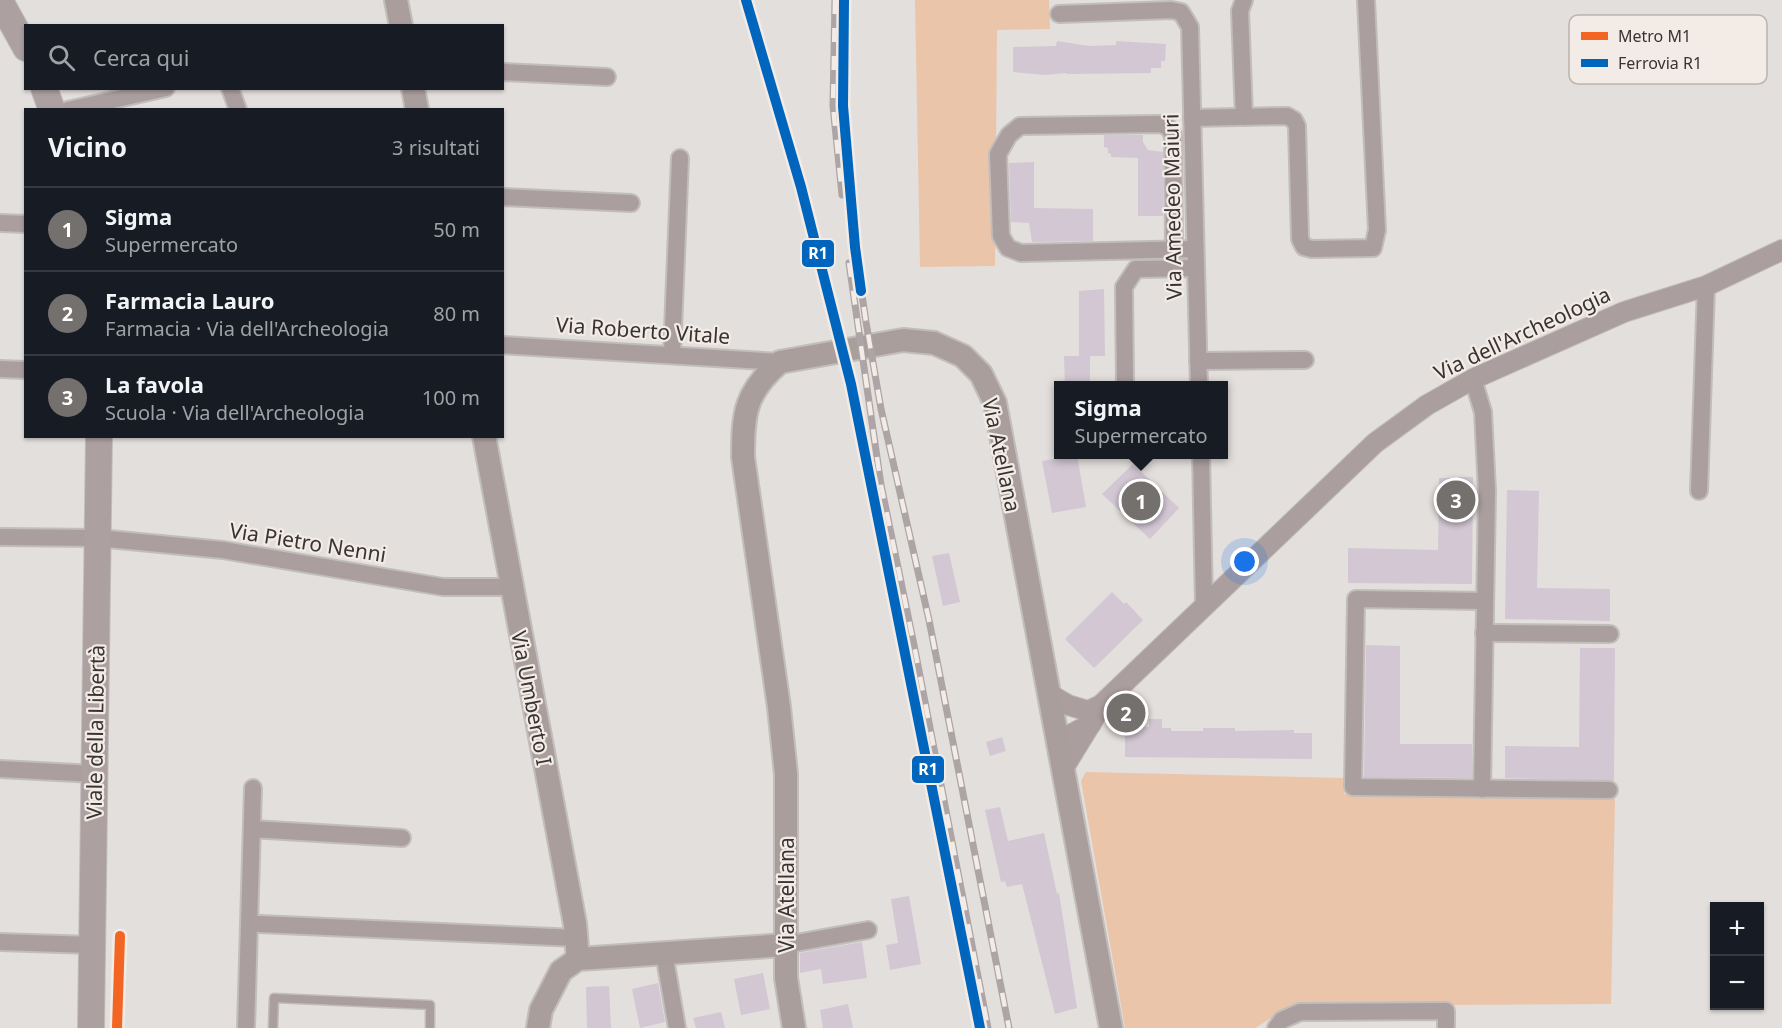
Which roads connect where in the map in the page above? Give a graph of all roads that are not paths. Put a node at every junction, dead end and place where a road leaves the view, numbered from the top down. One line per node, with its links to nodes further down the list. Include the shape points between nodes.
1 (396, 0): 7 (main road)
2 (1244, 0): 19 (street, via 1240,11)
3 (1366, 0): 19 (street, via 1377,230 1373,248 1304,247 1300,239 1294,120 1287,116)
4 (0, 1): 8 (main road)
5 (1171, 5): 6 (street); 20 (street, Via Amedeo Maiuri, via 1190,27)
6 (1059, 14)
7 (401, 24)
8 (24, 44)
9 (504, 72): 10 (street)
10 (607, 77)
11 (45, 90): 15 (main road)
12 (157, 90): 16 (street)
13 (231, 90): 17 (street)
14 (413, 90): 18 (main road)
15 (51, 108)
16 (77, 108)
17 (237, 108)
18 (417, 108)
19 (1244, 117): 20 (street)
20 (1192, 118): 27 (street, Via Amedeo Maiuri)
21 (680, 158): 32 (street)
22 (504, 197): 23 (street)
23 (631, 203)
24 (0, 223): 25 (street)
25 (24, 224)
26 (1174, 249): 26 (street, via 1173,135 1168,127 1020,126 1009,135 998,154 1001,236 1008,248 1021,253); 27 (street)
27 (1195, 249): 29 (street, Via Amedeo Maiuri)
28 (1782, 250): 30 (street, Via dell'Archeologia)
29 (1196, 268): 34 (street, Via Amedeo Maiuri); 39 (street, via 1136,269 1124,287)
30 (1706, 286): 38 (street, Via dell'Archeologia, via 1624,312); 44 (street)
31 (504, 345): 32 (street, Via Roberto Vitale)
32 (672, 354): 35 (street, Via Roberto Vitale)
33 (1305, 360): 34 (street)
34 (1198, 361): 40 (street, Via Amedeo Maiuri)
35 (780, 362): 52 (main road, Via Atellana, via 903,340 934,343 963,356 981,374 995,403); 67 (main road, Via Atellana, via 753,391 743,420 743,457 786,774)
36 (0, 369): 37 (street)
37 (24, 370)
38 (1473, 379): 48 (street, via 1486,439); 49 (street, Via dell'Archeologia, via 1427,405 1375,442)
39 (1125, 381)
40 (1199, 381)
41 (99, 438): 46 (main road, Viale della Libertà)
42 (484, 438): 47 (main road, Via Umberto I)
43 (1200, 459): 49 (street)
44 (1699, 491)
45 (0, 537): 46 (street, Via Pietro Nenni)
46 (98, 538): 47 (street, Via Pietro Nenni, via 223,550 443,587); 57 (main road, Viale della Libertà)
47 (511, 587): 68 (main road, Via Umberto I)
48 (1485, 601): 50 (street); 59 (street, via 1356,599 1353,776 1353,788)
49 (1204, 605): 53 (street, Via dell'Archeologia)
50 (1484, 633): 51 (street); 59 (street)
51 (1610, 634)
52 (1049, 694): 53 (street); 54 (main road, Via Atellana)
53 (1093, 714): 54 (street, Via dell'Archeologia, via 1073,718); 55 (street)
54 (1056, 731): 55 (main road, Via Atellana)
55 (1063, 768): 77 (main road, Via Atellana)
56 (0, 769): 57 (street)
57 (95, 774): 66 (main road, Viale della Libertà)
58 (253, 788): 61 (street)
59 (1482, 789): 60 (street)
60 (1609, 790)
61 (252, 829): 62 (street); 71 (street)
62 (402, 838)
63 (259, 924): 68 (street)
64 (868, 930): 67 (street)
65 (0, 942): 66 (street)
66 (92, 945): 70 (main road, Viale della Libertà)
67 (785, 945): 69 (main road); 76 (main road, Via Atellana)
68 (577, 948): 69 (main road); 74 (main road, via 541,1010)
69 (664, 953): 75 (street)
70 (91, 1028)
71 (246, 1028)
72 (273, 1028): 73 (lane, via 274,998 430,1005)
73 (430, 1028)
74 (538, 1028)
75 (677, 1028)
76 (794, 1028)
77 (1111, 1028)
78 (1276, 1028): 79 (street, via 1282,1020 1300,1012 1446,1011)
79 (1446, 1028)

